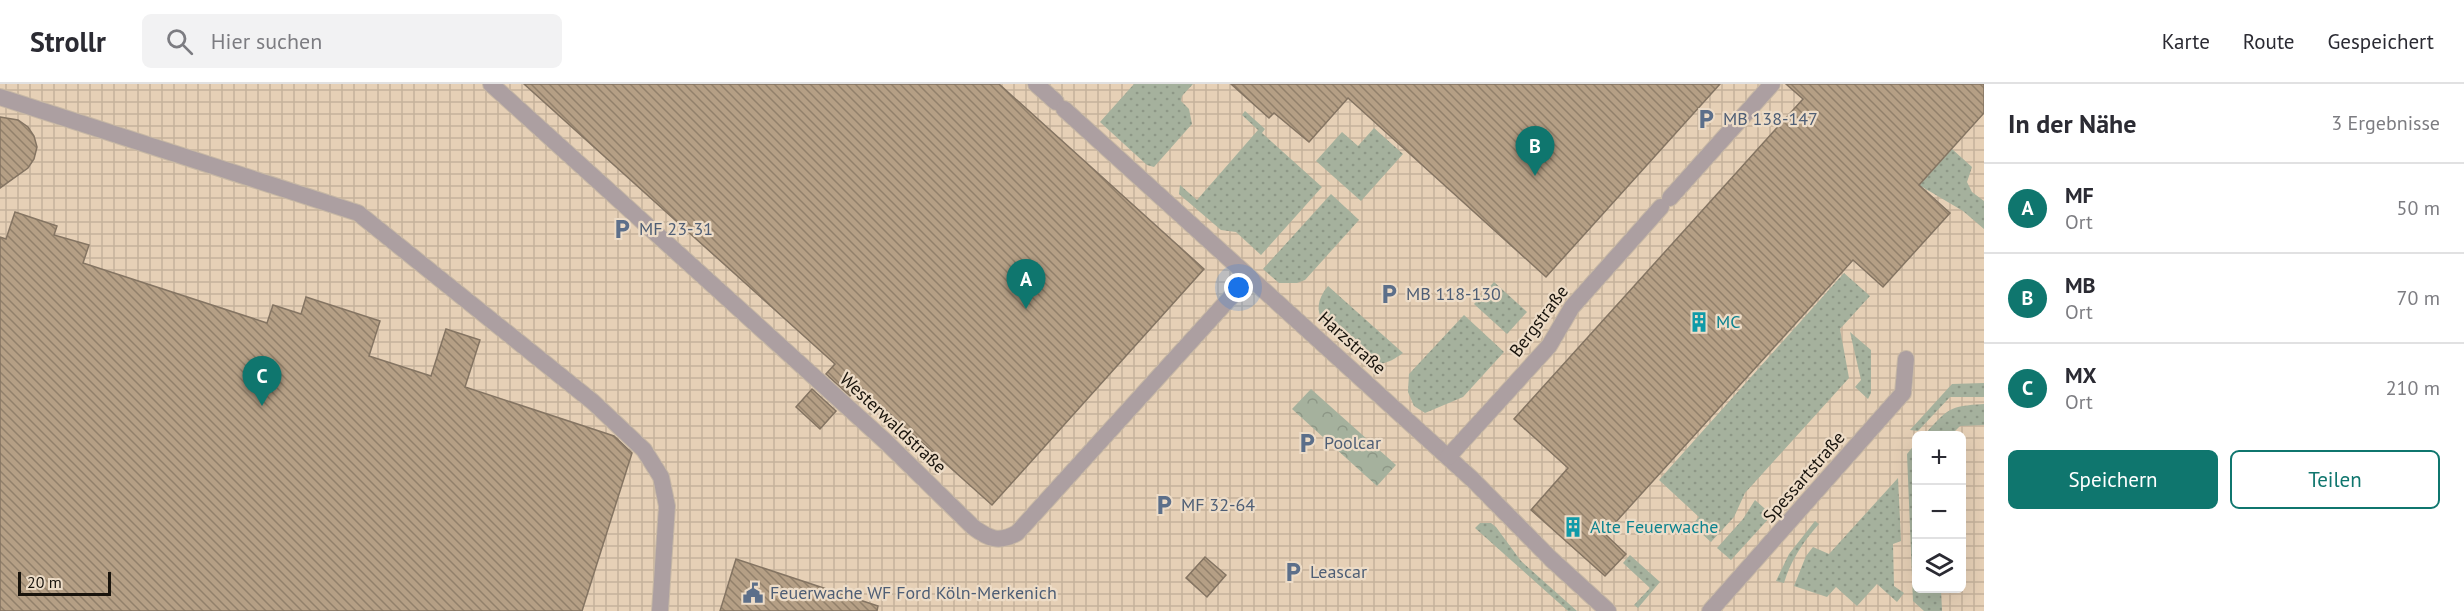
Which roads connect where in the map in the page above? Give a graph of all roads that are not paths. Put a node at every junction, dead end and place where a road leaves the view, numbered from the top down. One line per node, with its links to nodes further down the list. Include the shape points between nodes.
1 (491, 84): 5 (lane, Westerwaldstraße, via 988,538 1005,540 1017,533)
2 (1036, 84): 5 (lane, Harzstraße)
3 (1772, 84): 7 (lane, Bergstraße, via 1572,307 1549,346)
4 (0, 97): 8 (lane, via 358,213 593,402 644,450 661,477 667,506)
5 (1249, 277): 7 (lane, Harzstraße)
6 (1906, 359): 10 (lane, Spessartstraße, via 1903,393)
7 (1448, 457): 9 (lane, Harzstraße)
8 (660, 611)
9 (1608, 611)
10 (1710, 611)

